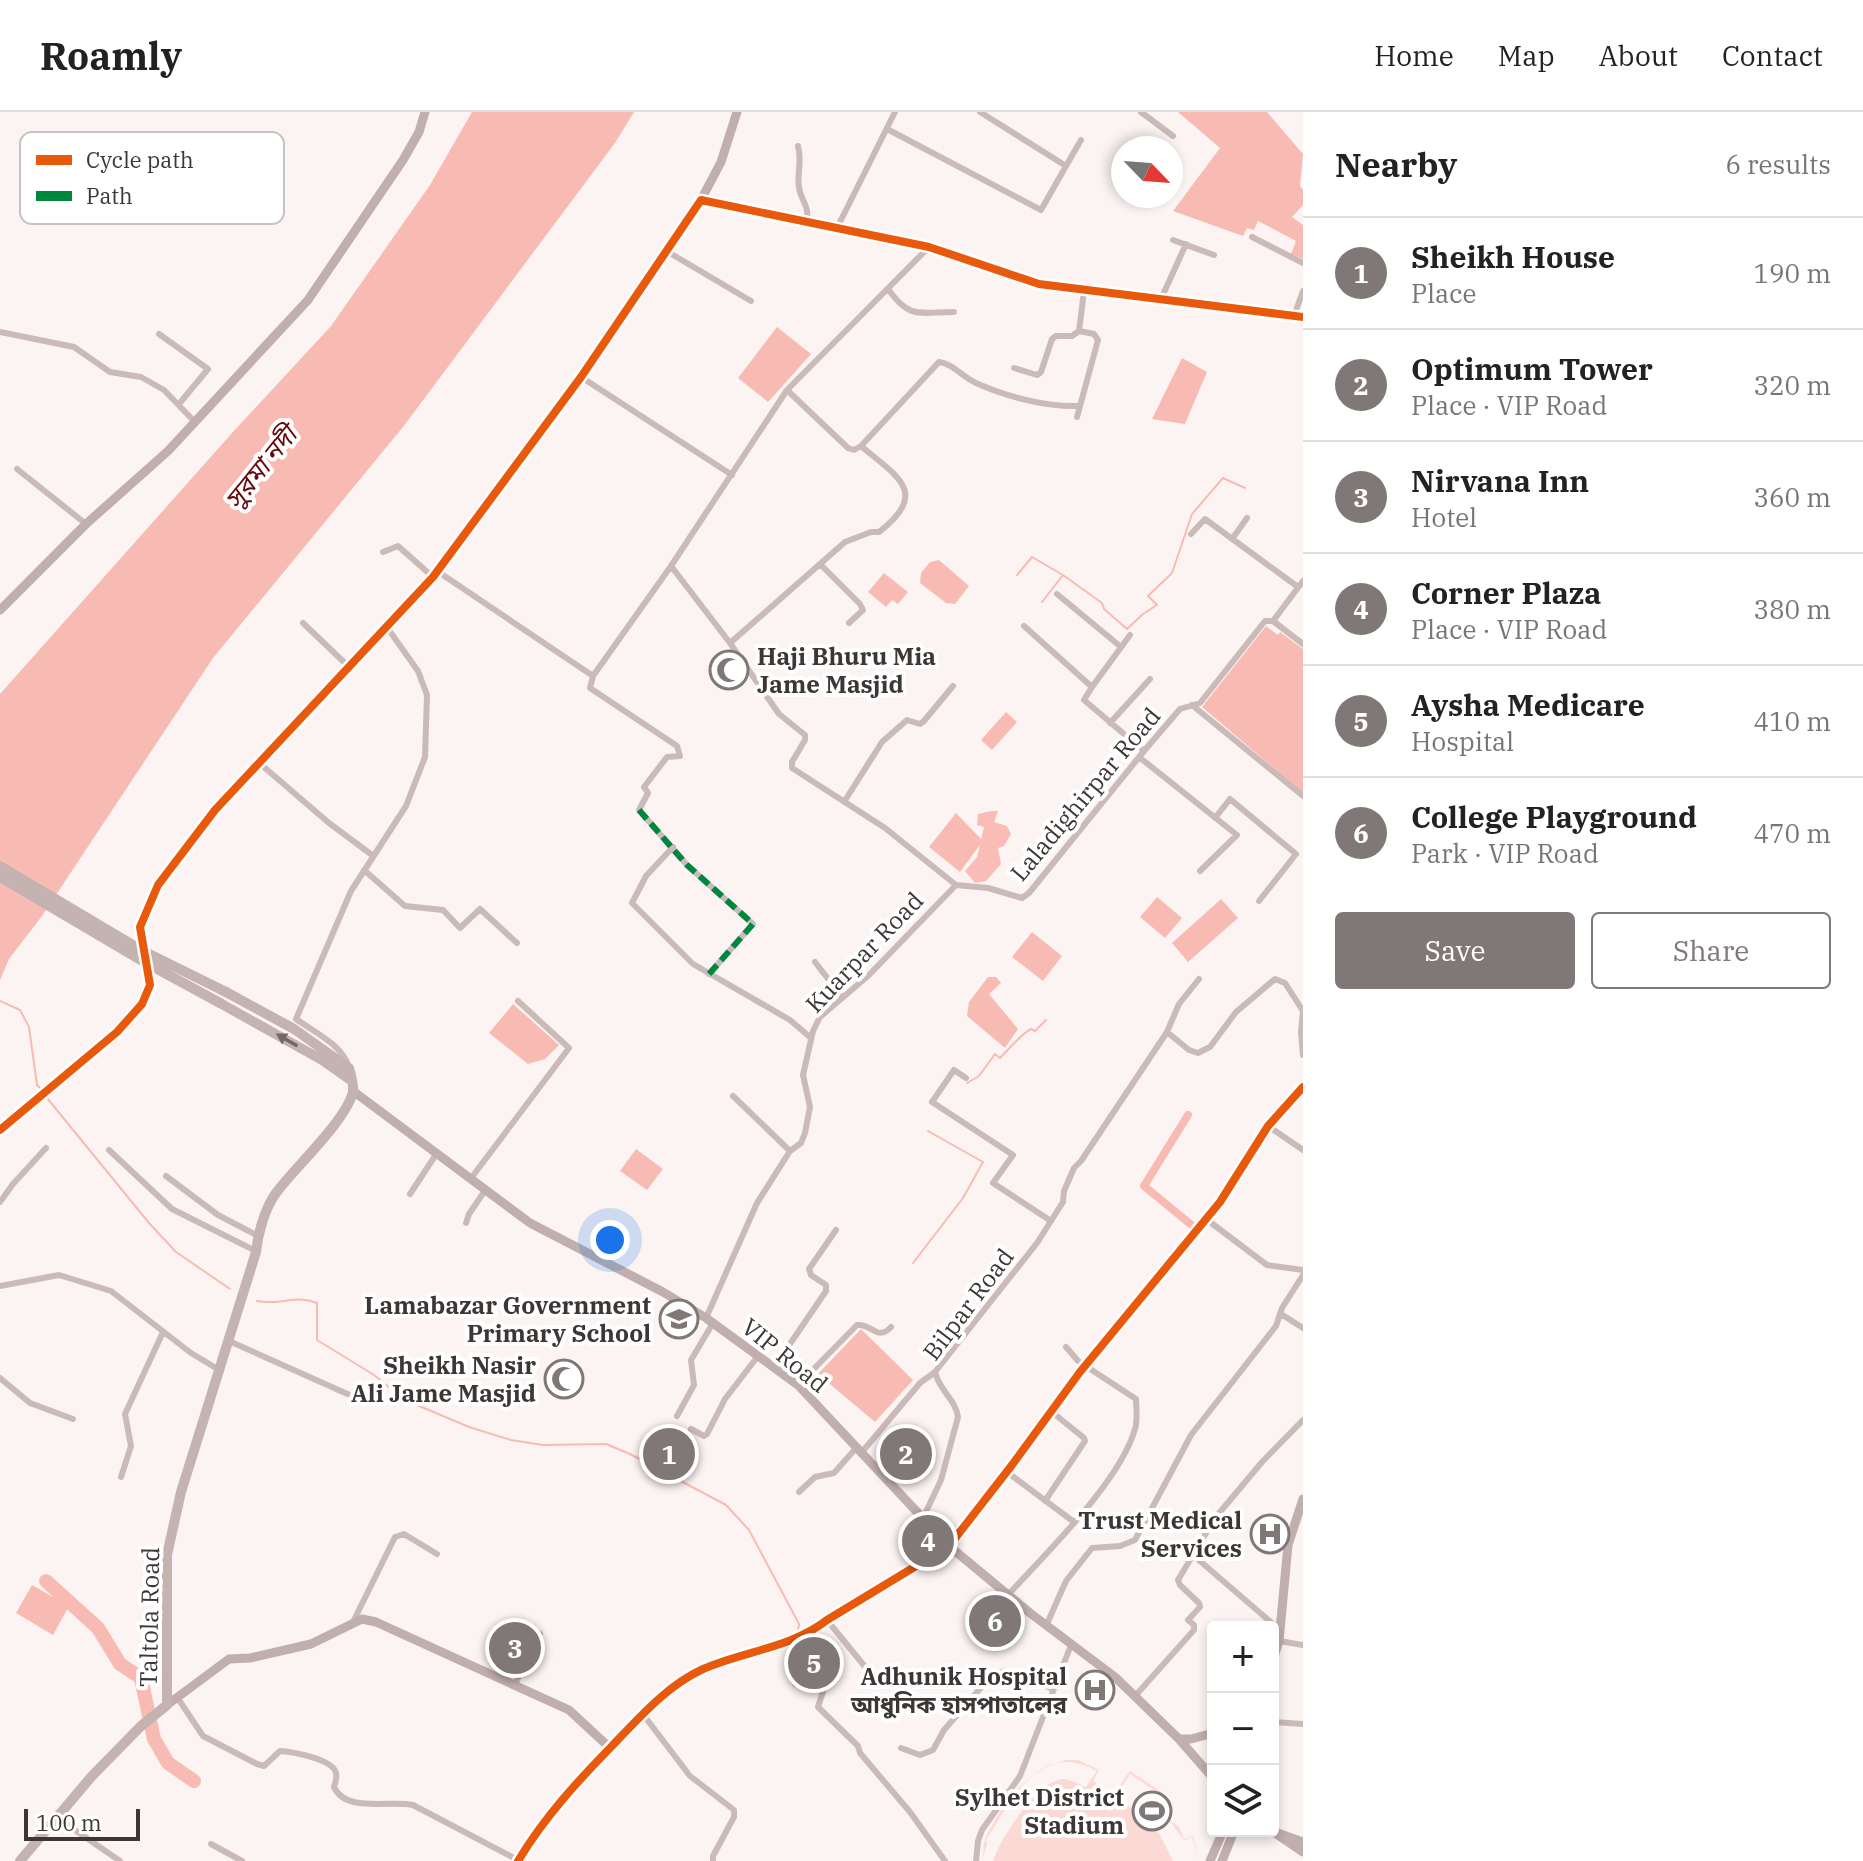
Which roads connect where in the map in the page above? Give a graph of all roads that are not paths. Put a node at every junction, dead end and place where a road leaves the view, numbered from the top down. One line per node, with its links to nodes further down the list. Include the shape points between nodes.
1 (425, 112): 37 (street, via 403,160 308,300)
2 (737, 112): 11 (street, via 721,162)
3 (895, 112): 6 (street)
4 (980, 112): 10 (street)
5 (1141, 112): 7 (street)
6 (887, 129): 10 (street, via 1041,210); 13 (street)
7 (1173, 136)
8 (1081, 140): 10 (street)
9 (798, 146): 12 (street)
10 (1066, 166)
11 (701, 200): 12 (street); 18 (street)
12 (806, 223): 13 (street)
13 (837, 228): 17 (street)
14 (1252, 237): 20 (street)
15 (1173, 240): 16 (street)
16 (1186, 244): 19 (street); 24 (street)
17 (929, 247): 21 (street); 22 (street, via 1039,284)
18 (668, 252): 25 (street); 32 (street)
19 (1214, 255)
20 (1303, 263)
21 (888, 289): 26 (street, via 910,312); 33 (street)
22 (1084, 291): 24 (street); 28 (street)
23 (1303, 291): 27 (street)
24 (1161, 300): 27 (street)
25 (751, 301)
26 (954, 312)
27 (1298, 316)
28 (1079, 331): 31 (street, via 1052,339 1037,375); 35 (street, via 1098,340)
29 (0, 332): 34 (street, via 74,347 110,372 141,377)
30 (159, 334): 34 (street, via 208,369)
31 (1014, 368)
32 (581, 377): 40 (street); 48 (street)
33 (787, 390): 38 (street, via 848,448); 40 (street)
34 (179, 404): 37 (street)
35 (1079, 406): 36 (street); 38 (street, via 1055,407 995,390 939,362)
36 (1077, 417)
37 (194, 421): 42 (street)
38 (861, 446): 46 (street, via 902,481 905,503 879,532 845,542)
39 (17, 469): 42 (street)
40 (732, 475): 47 (street)
41 (1247, 518): 44 (street)
42 (86, 524): 51 (street)
43 (1191, 534): 44 (street, via 1205,519)
44 (1232, 539): 49 (street)
45 (383, 552): 48 (street, via 398,546)
46 (820, 564): 54 (street, via 863,610); 58 (street)
47 (671, 566): 58 (street); 62 (street)
48 (435, 574): 55 (street); 62 (street)
49 (1301, 584): 52 (street, Laladighirpar Road)
50 (1057, 594): 60 (street)
51 (0, 609)
52 (1273, 621): 59 (street); 66 (street, Laladighirpar Road, via 1265,621 1200,703)
53 (303, 623): 61 (street)
54 (849, 623)
55 (386, 626): 61 (street); 74 (street, via 418,671 427,695 425,757 406,806)
56 (1024, 626): 65 (street)
57 (1130, 635): 60 (street)
58 (730, 643): 71 (street, Kuarpar Road, via 779,714 805,735 792,768)
59 (1303, 644)
60 (1121, 647): 65 (street)
61 (348, 666): 69 (street)
62 (593, 676): 73 (street, via 590,688 677,746 680,756 667,757 644,787 648,793 639,810)
63 (1150, 679): 67 (street)
64 (953, 686): 71 (street, via 924,721 907,720 882,742)
65 (1092, 687): 67 (street, via 1083,699)
66 (1192, 705): 68 (street, Laladighirpar Road, via 1180,709); 70 (street)
67 (1110, 723): 68 (street)
68 (1141, 754): 72 (street); 79 (street, Laladighirpar Road, via 1022,898)
69 (258, 762): 74 (street); 96 (street, via 158,885 146,909 140,927 150,985 142,1004 117,1032)
70 (1303, 796)
71 (844, 802): 79 (street, Kuarpar Road)
72 (1215, 818): 77 (street, via 1237,835); 80 (street, via 1230,799 1296,854)
73 (673, 847): 83 (street, via 646,876 632,903); 83 (street, via 753,924)
74 (372, 855): 76 (street)
75 (0, 866): 90 (main road, bridge, via 143,951 294,1029)
76 (364, 870): 81 (street, via 405,906 443,910 460,928 480,909); 90 (street, via 296,1019 347,1058)
77 (1200, 871)
78 (0, 877): 92 (main road, one-way to 78, bridge, via 310,1053)
79 (956, 885): 85 (street, Kuarpar Road)
80 (1259, 901)
81 (517, 943)
82 (815, 962): 85 (street)
83 (709, 974): 88 (street, via 790,1020)
84 (1199, 979): 87 (street, Bilpar Road, via 1179,1004)
85 (842, 997): 88 (street, Kuarpar Road, via 820,1017)
86 (518, 1001): 103 (street, via 569,1048)
87 (1167, 1032): 89 (street, via 1198,1053 1277,979 1303,1011); 108 (street, Bilpar Road, via 1074,1168)
88 (811, 1038): 100 (street, Kuarpar Road, via 803,1082 810,1115 801,1143)
89 (1303, 1055)
90 (349, 1068): 92 (main road)
91 (966, 1078): 108 (street, via 954,1070 932,1102 1013,1155 993,1183)
92 (353, 1086): 101 (street, VIP Road); 111 (main road, Taltola Road, via 345,1107 275,1194)
93 (1303, 1087): 95 (street)
94 (733, 1096): 100 (street)
95 (1268, 1126): 99 (street); 107 (street)
96 (0, 1130)
97 (46, 1148): 106 (street)
98 (109, 1150): 112 (street, via 172,1209)
99 (1303, 1150)
100 (790, 1151): 116 (street, Kuarpar Road, via 757,1203)
101 (437, 1153): 103 (street, VIP Road); 105 (street)
102 (166, 1176): 111 (street, via 218,1215)
103 (472, 1177): 104 (street, VIP Road)
104 (486, 1189): 109 (street); 116 (street, VIP Road, via 545,1232)
105 (410, 1194)
106 (0, 1202)
107 (1206, 1219): 113 (street, via 1263,1263); 123 (street)
108 (1051, 1221): 126 (street, Bilpar Road)
109 (466, 1223)
110 (836, 1230): 124 (street, via 809,1269 827,1288)
111 (258, 1236): 112 (main road, Taltola Road)
112 (256, 1252): 120 (main road, Taltola Road)
113 (1303, 1272): 115 (street)
114 (0, 1286): 119 (street, via 66,1275 111,1291)
115 (1281, 1314): 118 (street); 149 (street, via 1244,1371 1191,1435 1135,1540 1092,1548 1066,1581)
116 (709, 1320): 122 (street, VIP Road); 131 (street, Kuarpar Road, via 691,1360 694,1385)
117 (891, 1327): 128 (street, via 878,1334 857,1325)
118 (1303, 1328)
119 (163, 1332): 125 (street); 137 (street, via 125,1414 131,1446)
120 (229, 1341): 125 (main road, Taltola Road); 129 (street)
121 (1066, 1347): 123 (street)
122 (758, 1356): 124 (street, VIP Road); 134 (street, via 725,1399 707,1434)
123 (1085, 1365): 130 (street); 142 (street, via 1136,1399 1135,1429 1107,1481)
124 (775, 1366): 128 (street, VIP Road)
125 (221, 1371): 161 (main road, Taltola Road, via 181,1492 167,1555)
126 (935, 1372): 135 (street); 141 (street, Bilpar Road, via 958,1417 941,1480)
127 (0, 1378): 132 (street, via 30,1403)
128 (798, 1385): 135 (street, VIP Road)
129 (352, 1396)
130 (1052, 1412): 136 (street); 140 (street, via 1085,1441)
131 (677, 1416)
132 (73, 1419)
133 (1303, 1420): 145 (street, via 1238,1489)
134 (691, 1429)
135 (860, 1449): 138 (street, via 834,1473 815,1477); 141 (street, VIP Road)
136 (1007, 1472): 140 (street); 143 (street)
137 (121, 1477)
138 (799, 1492)
139 (1303, 1499): 152 (street, via 1288,1545)
140 (1045, 1501): 142 (street)
141 (923, 1518): 143 (street, VIP Road)
142 (1074, 1522): 146 (street)
143 (949, 1546): 146 (street, VIP Road); 147 (street)
144 (437, 1554): 148 (street, via 404,1534 395,1537)
145 (1193, 1555): 152 (street); 159 (street, via 1178,1583 1199,1603 1188,1620 1194,1630)
146 (1008, 1595): 149 (street, VIP Road)
147 (827, 1620): 150 (street); 157 (street)
148 (353, 1622): 156 (street, via 376,1622); 160 (street, via 311,1644 229,1659)
149 (1046, 1626): 154 (street, VIP Road)
150 (812, 1632): 162 (street, via 702,1670); 183 (street, via 836,1670 827,1679 818,1707 858,1746)
151 (540, 1634): 156 (street)
152 (1280, 1635): 153 (street); 155 (street)
153 (1279, 1639)
154 (1071, 1645): 158 (street); 159 (street, VIP Road)
155 (1303, 1645)
156 (515, 1684): 167 (street, via 569,1710)
157 (879, 1684)
158 (1052, 1689): 168 (street, via 1012,1669 998,1672 944,1730 933,1750 920,1755); 184 (street, via 1020,1776 982,1830)
159 (1136, 1695): 166 (street, VIP Road)
160 (177, 1697): 161 (street); 181 (street, via 203,1736 257,1764 269,1764 280,1751 310,1756 334,1769 340,1796 371,1805 413,1805)
161 (167, 1705): 170 (main road, Taltola Road)
162 (642, 1713): 167 (street); 182 (street, via 690,1776 734,1810)
163 (1279, 1722): 164 (street)
164 (1303, 1724)
165 (1207, 1735): 166 (street)
166 (1179, 1739): 169 (street, VIP Road)
167 (610, 1748): 181 (street, via 543,1821)
168 (901, 1748)
169 (1207, 1771)
170 (56, 1817): 178 (main road, Taltola Road); 179 (street)
171 (1279, 1834): 175 (street)
172 (1220, 1837): 185 (street)
173 (1232, 1837): 186 (street)
174 (1279, 1837): 177 (street)
175 (1303, 1842)
176 (211, 1844): 180 (street)
177 (1303, 1852)
178 (20, 1861)
179 (120, 1861)
180 (242, 1861)
181 (518, 1861)
182 (713, 1861)
183 (945, 1861)
184 (976, 1861)
185 (1210, 1861)
186 (1222, 1861)

